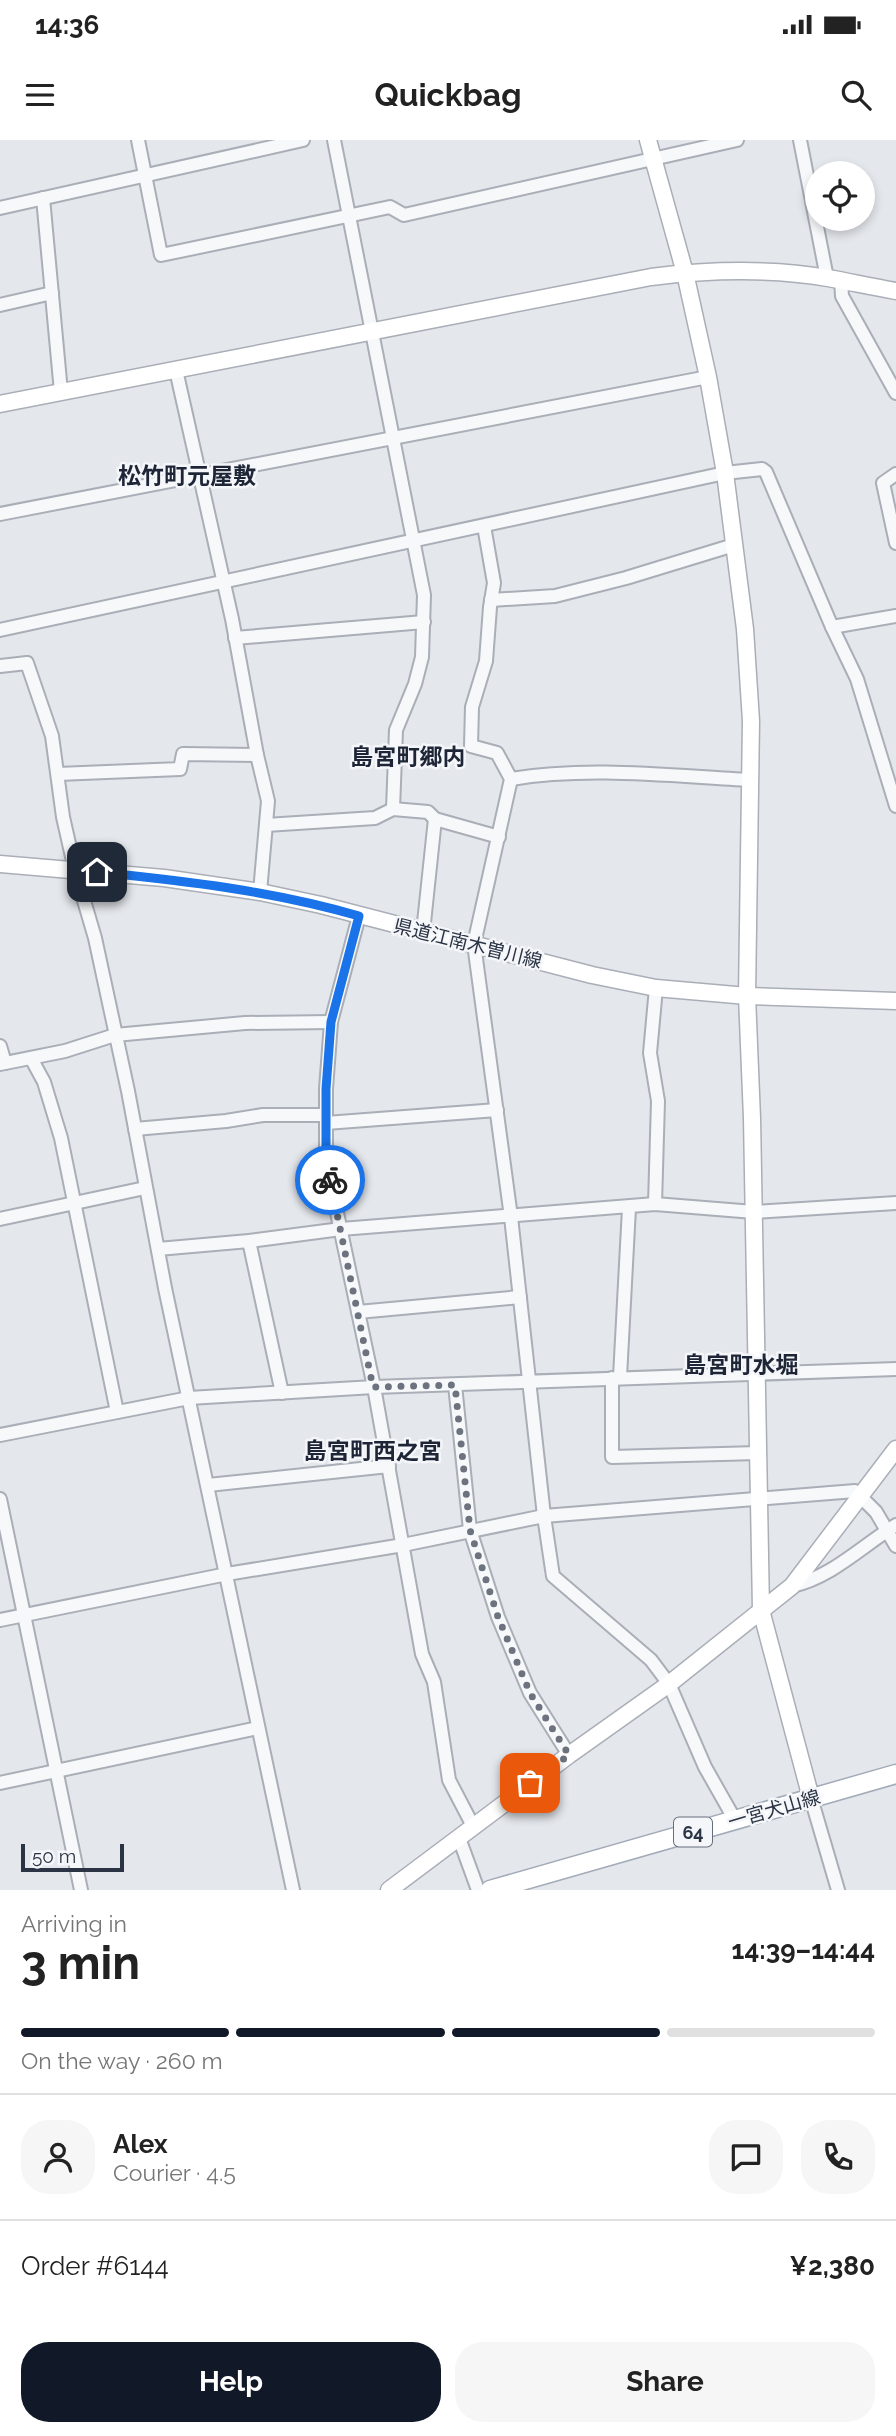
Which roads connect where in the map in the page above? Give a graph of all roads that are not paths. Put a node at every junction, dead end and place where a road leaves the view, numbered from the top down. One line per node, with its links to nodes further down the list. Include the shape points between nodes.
1 (138, 140): 8 (street)
2 (303, 140): 8 (street)
3 (334, 140): 11 (street)
4 (648, 140): 7 (street)
5 (737, 140): 7 (street)
6 (800, 140): 13 (street)
7 (653, 159): 11 (street, via 404,215 390,207); 12 (street)
8 (146, 174): 9 (street); 11 (street, via 161,255)
9 (43, 198): 10 (street); 15 (street)
10 (0, 208)
11 (351, 216): 17 (street)
12 (685, 273): 13 (street); 17 (street); 19 (street)
13 (834, 279): 14 (street); 21 (street)
14 (896, 291)
15 (52, 293): 16 (street); 20 (street)
16 (0, 305)
17 (372, 331): 18 (street); 23 (street)
18 (176, 370): 20 (street); 26 (street)
19 (708, 377): 23 (street); 24 (street)
20 (61, 392): 22 (street)
21 (896, 393)
22 (0, 404)
23 (393, 437): 26 (street); 29 (street)
24 (725, 473): 28 (street); 31 (street); 36 (street, via 766,472)
25 (896, 474): 30 (street, via 883,483)
26 (200, 475): 27 (street); 32 (street)
27 (0, 514)
28 (484, 526): 29 (street); 33 (street, via 494,583)
29 (413, 542): 32 (street); 35 (street, via 424,595)
30 (896, 543)
31 (734, 545): 33 (street, via 555,596); 43 (street, via 745,629)
32 (223, 583): 37 (street); 38 (street)
33 (491, 600): 42 (street, via 486,660 472,707 471,746 497,753)
34 (896, 616): 36 (street)
35 (424, 622): 38 (street); 45 (street, via 415,684 396,730)
36 (832, 627): 44 (street, via 857,679)
37 (0, 630)
38 (235, 638): 40 (street)
39 (0, 666): 41 (street, via 27,663 52,736)
40 (257, 755): 41 (street, via 183,754 180,769); 47 (street, via 268,801)
41 (58, 774): 50 (street)
42 (510, 779): 43 (street, via 548,773); 48 (street)
43 (750, 780): 56 (street)
44 (896, 806)
45 (393, 809): 46 (street, via 428,812); 47 (street, via 375,818)
46 (435, 819): 48 (street); 53 (street)
47 (266, 825): 51 (street)
48 (499, 837): 54 (street)
49 (0, 864): 50 (street, 県道江南木曽川線)
50 (75, 870): 51 (street, 県道江南木曽川線); 59 (street)
51 (260, 892): 52 (street, 県道江南木曽川線)
52 (359, 916): 53 (street, 県道江南木曽川線); 58 (street)
53 (423, 932): 54 (street, 県道江南木曽川線)
54 (474, 944): 55 (street, 県道江南木曽川線); 63 (street)
55 (656, 988): 56 (street, 県道江南木曽川線); 69 (street, via 650,1053 658,1101)
56 (747, 996): 57 (street, 県道江南木曽川線); 71 (street)
57 (896, 1001)
58 (331, 1022): 59 (street, via 245,1023); 64 (street)
59 (115, 1035): 61 (street); 65 (street)
60 (0, 1046): 62 (street)
61 (31, 1058): 62 (street); 67 (street, via 44,1082 61,1138)
62 (2, 1063)
63 (496, 1110): 64 (street); 72 (street)
64 (326, 1119): 65 (street, via 263,1115); 74 (street, via 326,1161)
65 (135, 1129): 66 (street)
66 (145, 1188): 67 (street); 76 (street)
67 (73, 1203): 73 (street); 87 (street)
68 (896, 1203): 71 (street)
69 (655, 1204): 70 (street); 71 (street)
70 (629, 1208): 72 (street); 81 (street)
71 (754, 1212): 80 (street)
72 (511, 1217): 74 (street); 77 (street)
73 (0, 1219)
74 (341, 1229): 75 (street); 78 (street)
75 (249, 1241): 76 (street); 85 (street)
76 (158, 1249): 86 (street)
77 (520, 1297): 78 (street); 82 (street)
78 (358, 1312): 84 (street)
79 (896, 1368): 80 (street)
80 (757, 1373): 81 (street); 90 (street)
81 (616, 1378): 82 (street); 90 (street, via 612,1457)
82 (530, 1381): 83 (street); 96 (street)
83 (455, 1385): 84 (street); 98 (street)
84 (373, 1387): 85 (street); 91 (street)
85 (282, 1393): 86 (street)
86 (190, 1398): 87 (street); 92 (street)
87 (117, 1412): 88 (street)
88 (0, 1435)
89 (896, 1449): 93 (street)
90 (758, 1453): 94 (street)
91 (389, 1466): 92 (street); 99 (street)
92 (208, 1485): 101 (street)
93 (861, 1497): 94 (street, via 855,1491); 97 (street); 102 (street)
94 (760, 1498): 96 (street); 103 (street)
95 (0, 1499): 104 (street)
96 (544, 1516): 98 (street); 106 (street, via 553,1576 651,1661)
97 (892, 1528): 100 (street); 102 (street, via 809,1582)
98 (470, 1530): 99 (street); 108 (street, via 498,1617 530,1693)
99 (403, 1545): 101 (street); 114 (street, via 422,1654 434,1682 449,1780)
100 (896, 1546)
101 (227, 1574): 104 (street); 107 (street)
102 (792, 1586): 103 (street)
103 (761, 1610): 106 (street); 112 (street)
104 (24, 1615): 105 (street); 109 (street)
105 (0, 1620)
106 (669, 1684): 108 (street); 113 (street, via 705,1767)
107 (258, 1728): 109 (street); 117 (street)
108 (569, 1755): 114 (street)
109 (56, 1771): 111 (street); 116 (street)
110 (896, 1774): 112 (main road, 一宮犬山線 / 64)
111 (0, 1783)
112 (811, 1798): 113 (main road, 一宮犬山線 / 64); 121 (street)
113 (735, 1820): 120 (main road, 一宮犬山線 / 64)
114 (473, 1826): 115 (street)
115 (459, 1839): 118 (street); 119 (street)
116 (81, 1890)
117 (293, 1890)
118 (389, 1890)
119 (478, 1890)
120 (490, 1890)
121 (838, 1890)

